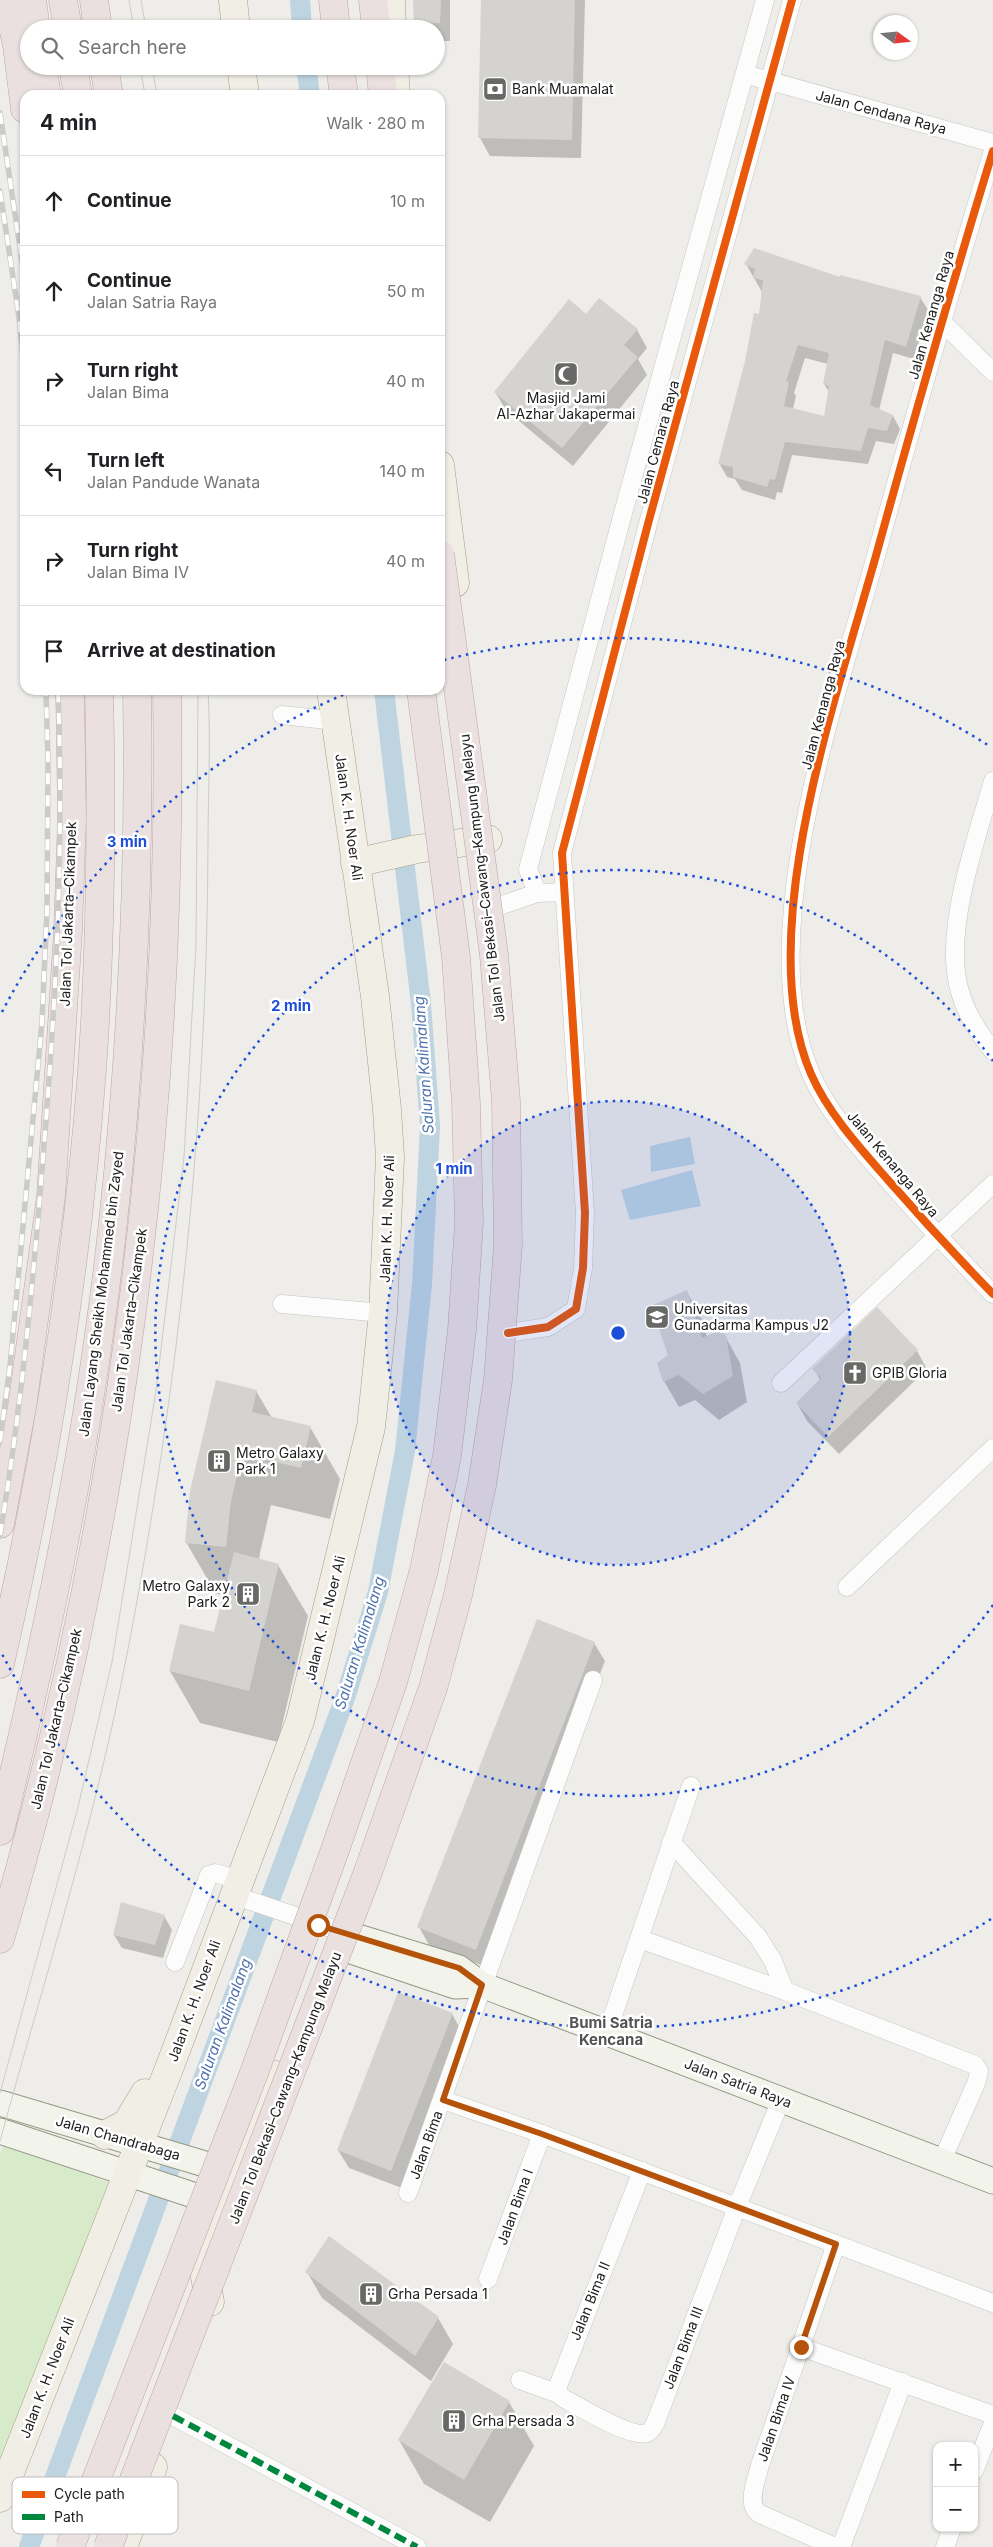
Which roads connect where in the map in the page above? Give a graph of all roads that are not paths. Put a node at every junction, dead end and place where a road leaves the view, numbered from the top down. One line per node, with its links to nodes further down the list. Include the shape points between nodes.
1 (7, 0): 18 (highway)
2 (32, 0): 11 (highway)
3 (63, 0): 12 (highway)
4 (94, 0): 13 (highway)
5 (233, 0): 14 (main road)
6 (333, 0): 15 (highway)
7 (373, 0): 16 (highway)
8 (390, 0): 17 (main road)
9 (765, 0): 19 (street, Jalan Cemara Raya)
10 (792, 0): 28 (street, Jalan Cemara Raya)
11 (35, 20)
12 (66, 20)
13 (97, 20)
14 (235, 20)
15 (335, 20)
16 (375, 20)
17 (391, 20)
18 (20, 69)
19 (745, 74): 28 (street, Jalan Cendana Raya); 55 (street, Jalan Cemara Raya, via 528,869)
20 (21, 75): 29 (highway)
21 (44, 75): 30 (highway)
22 (75, 75): 31 (highway)
23 (105, 75): 32 (highway)
24 (242, 75): 33 (main road)
25 (341, 75): 34 (highway)
26 (381, 75): 35 (highway)
27 (395, 75): 36 (main road)
28 (769, 81): 37 (street, Jalan Cendana Raya); 54 (street, Jalan Cemara Raya, via 562,853)
29 (23, 90)
30 (46, 90)
31 (77, 90)
32 (107, 90)
33 (244, 90)
34 (343, 90)
35 (382, 90)
36 (396, 90)
37 (993, 142)
38 (993, 151): 39 (street, Jalan Kenanga Raya)
39 (941, 321): 40 (street); 59 (street, Jalan Kenanga Raya, via 825,740 802,841 791,935 791,980 796,1020 811,1074 822,1096 860,1149)
40 (993, 372)
41 (445, 504): 52 (main road)
42 (445, 591): 111 (highway, Jalan Tol Bekasi–Cawang–Kampung Melayu, bridge, via 494,956 506,1101 508,1245 498,1380 482,1485 433,1688 368,1872)
43 (70, 695): 66 (highway, Jalan Tol Jakarta–Cikampek, via 72,819 68,931 51,1196 22,1407)
44 (99, 695): 68 (highway, via 100,915 92,1069 80,1206 44,1448)
45 (137, 695): 71 (highway, Jalan Layang Sheikh Mohammed bin Zayed, via 133,943 125,1091 113,1223 94,1370 64,1546 34,1692)
46 (167, 695): 74 (highway, Jalan Tol Jakarta–Cikampek, via 159,1032 142,1231 120,1395 58,1720)
47 (332, 695): 50 (main road, Jalan K. H. Noer Ali)
48 (422, 695): 110 (highway, bridge, via 456,957 466,1103 469,1223 462,1330 446,1456 424,1570 393,1682 254,2073)
49 (282, 715): 50 (street)
50 (336, 721): 53 (main road, Jalan K. H. Noer Ali)
51 (993, 781): 57 (street, via 968,871 956,948 956,972 961,995 971,1019)
52 (488, 839): 53 (main road); 56 (main road)
53 (363, 861): 62 (main road, Jalan K. H. Noer Ali, via 390,1157)
54 (564, 892): 55 (street); 63 (street, Jalan Cemara Raya, via 585,1213 583,1268 576,1309 548,1327)
55 (537, 893): 56 (street)
56 (496, 907): 63 (main road, via 511,1040 517,1159 515,1246)
57 (993, 1051)
58 (993, 1184): 59 (street)
59 (938, 1236): 60 (street, Jalan Kenanga Raya); 64 (street)
60 (993, 1294)
61 (282, 1304): 62 (street)
62 (383, 1313): 73 (main road, Jalan K. H. Noer Ali, via 371,1427 300,1721)
63 (508, 1332): 76 (main road, via 486,1486 463,1592 437,1690)
64 (781, 1383)
65 (993, 1448): 67 (street)
66 (0, 1524)
67 (848, 1587)
68 (0, 1664)
69 (594, 1680): 78 (street, Jalan Bima)
70 (691, 1786): 72 (street)
71 (0, 1831)
72 (671, 1842): 75 (street); 79 (street, via 758,1937)
73 (240, 1892): 76 (street, via 318,1925); 77 (street, via 215,1873 209,1875); 82 (main road, Jalan K. H. Noer Ali)
74 (0, 1938)
75 (640, 1939): 79 (street); 80 (street)
76 (348, 1942): 78 (street, Jalan Satria Raya, via 459,1968); 81 (main road)
77 (175, 1962)
78 (482, 1985): 80 (street, Jalan Satria Raya); 83 (street, Jalan Bima)
79 (785, 1991): 90 (street, via 977,2066 974,2087)
80 (607, 2033): 84 (street, Jalan Satria Raya)
81 (310, 2048): 91 (main road, via 279,2068); 101 (main road)
82 (170, 2066): 88 (main road, via 142,2095 128,2123); 89 (main road, Jalan K. H. Noer Ali)
83 (443, 2100): 87 (street); 95 (street, Jalan Bima)
84 (781, 2100): 90 (street, Jalan Satria Raya); 97 (street, Jalan Bima III)
85 (0, 2103): 88 (street, Jalan Chandrabaga)
86 (0, 2130): 93 (street, Jalan Chandrabaga)
87 (542, 2134): 92 (street); 99 (street, Jalan Bima I)
88 (105, 2135): 89 (street, Jalan Chandrabaga)
89 (147, 2145): 91 (street, Jalan Chandrabaga); 93 (main road, Jalan K. H. Noer Ali)
90 (941, 2163): 94 (street, Jalan Satria Raya)
91 (225, 2170): 96 (main road)
92 (642, 2171): 97 (street); 105 (street, Jalan Bima II, via 560,2376)
93 (134, 2176): 96 (street, Jalan Chandrabaga); 113 (main road, Jalan K. H. Noer Ali)
94 (993, 2182)
95 (408, 2193)
96 (212, 2202): 101 (main road, via 202,2262)
97 (736, 2207): 98 (street); 105 (street, Jalan Bima III, via 653,2427 648,2432 639,2433 594,2414)
98 (836, 2244): 100 (street); 102 (street, Jalan Bima IV)
99 (488, 2279)
100 (993, 2303)
101 (212, 2312): 107 (main road)
102 (801, 2347): 104 (street); 122 (street, Jalan Bima IV, via 760,2465 753,2495 754,2509)
103 (520, 2380): 105 (street)
104 (903, 2382): 106 (street); 123 (street)
105 (559, 2394)
106 (993, 2415)
107 (173, 2416): 112 (main road); 121 (street)
108 (993, 2423): 109 (street)
109 (978, 2461)
110 (97, 2477)
111 (135, 2477)
112 (150, 2477)
113 (0, 2498)
114 (951, 2532): 124 (street)
115 (75, 2534): 118 (highway, bridge)
116 (113, 2534): 119 (highway, Jalan Tol Bekasi–Cawang–Kampung Melayu, bridge)
117 (128, 2534): 120 (main road)
118 (70, 2547)
119 (108, 2547)
120 (123, 2547)
121 (417, 2547)
122 (835, 2547)
123 (841, 2547)
124 (945, 2547)

